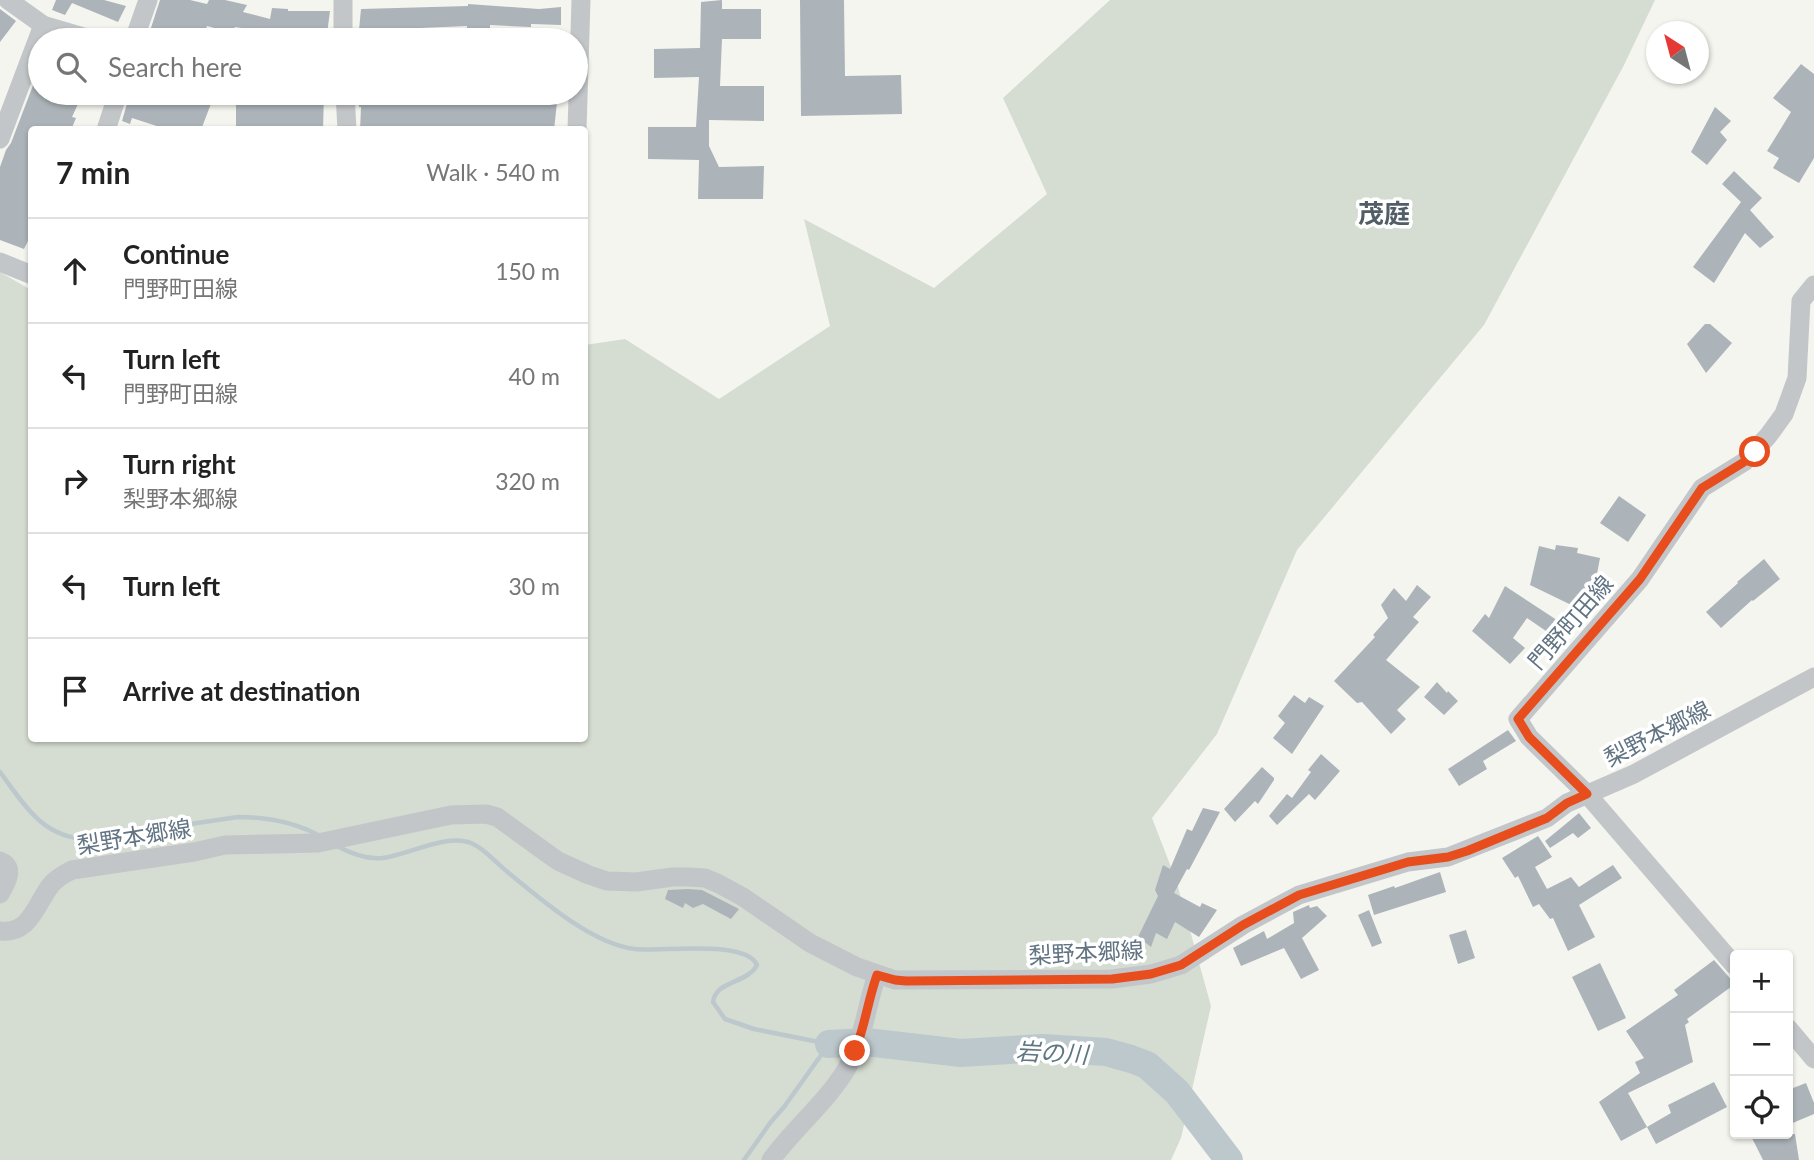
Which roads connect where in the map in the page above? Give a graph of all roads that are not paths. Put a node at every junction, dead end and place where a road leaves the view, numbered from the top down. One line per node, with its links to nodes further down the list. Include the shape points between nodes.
1 (8, 0): 5 (street)
2 (148, 0): 8 (street)
3 (343, 0): 9 (street)
4 (581, 0): 10 (street)
5 (43, 25): 6 (street); 7 (street)
6 (41, 28)
7 (53, 28)
8 (138, 28)
9 (343, 28)
10 (580, 28)
11 (28, 55): 12 (street)
12 (7, 96): 19 (street)
13 (114, 105): 16 (street)
14 (346, 105): 17 (street)
15 (577, 105): 18 (street)
16 (107, 126)
17 (347, 126)
18 (577, 126)
19 (0, 139)
20 (0, 262): 21 (street)
21 (28, 273)
22 (1814, 285): 24 (street, 門野町田線, via 1801,301 1797,378 1784,414 1744,462 1702,488 1640,579 1518,719 1529,737)
23 (1814, 677): 24 (street, 梨野本郷線, via 1634,774)
24 (1587, 794): 28 (street, 門野町田線); 29 (street, 梨野本郷線, via 1547,818 1467,851 1408,862 1299,895 1181,965 1151,974 1023,981 906,981)
25 (0, 861): 26 (street, via 9,873)
26 (0, 894)
27 (0, 931): 29 (street, 梨野本郷線, via 13,932 23,926 50,885 72,870 225,845 318,843 451,815 485,814 497,817 558,861 607,881 705,878 743,897 810,943)
28 (1730, 960)
29 (877, 975): 32 (street, via 847,1069)
30 (1793, 1034): 31 (street)
31 (1814, 1059)
32 (771, 1160)

